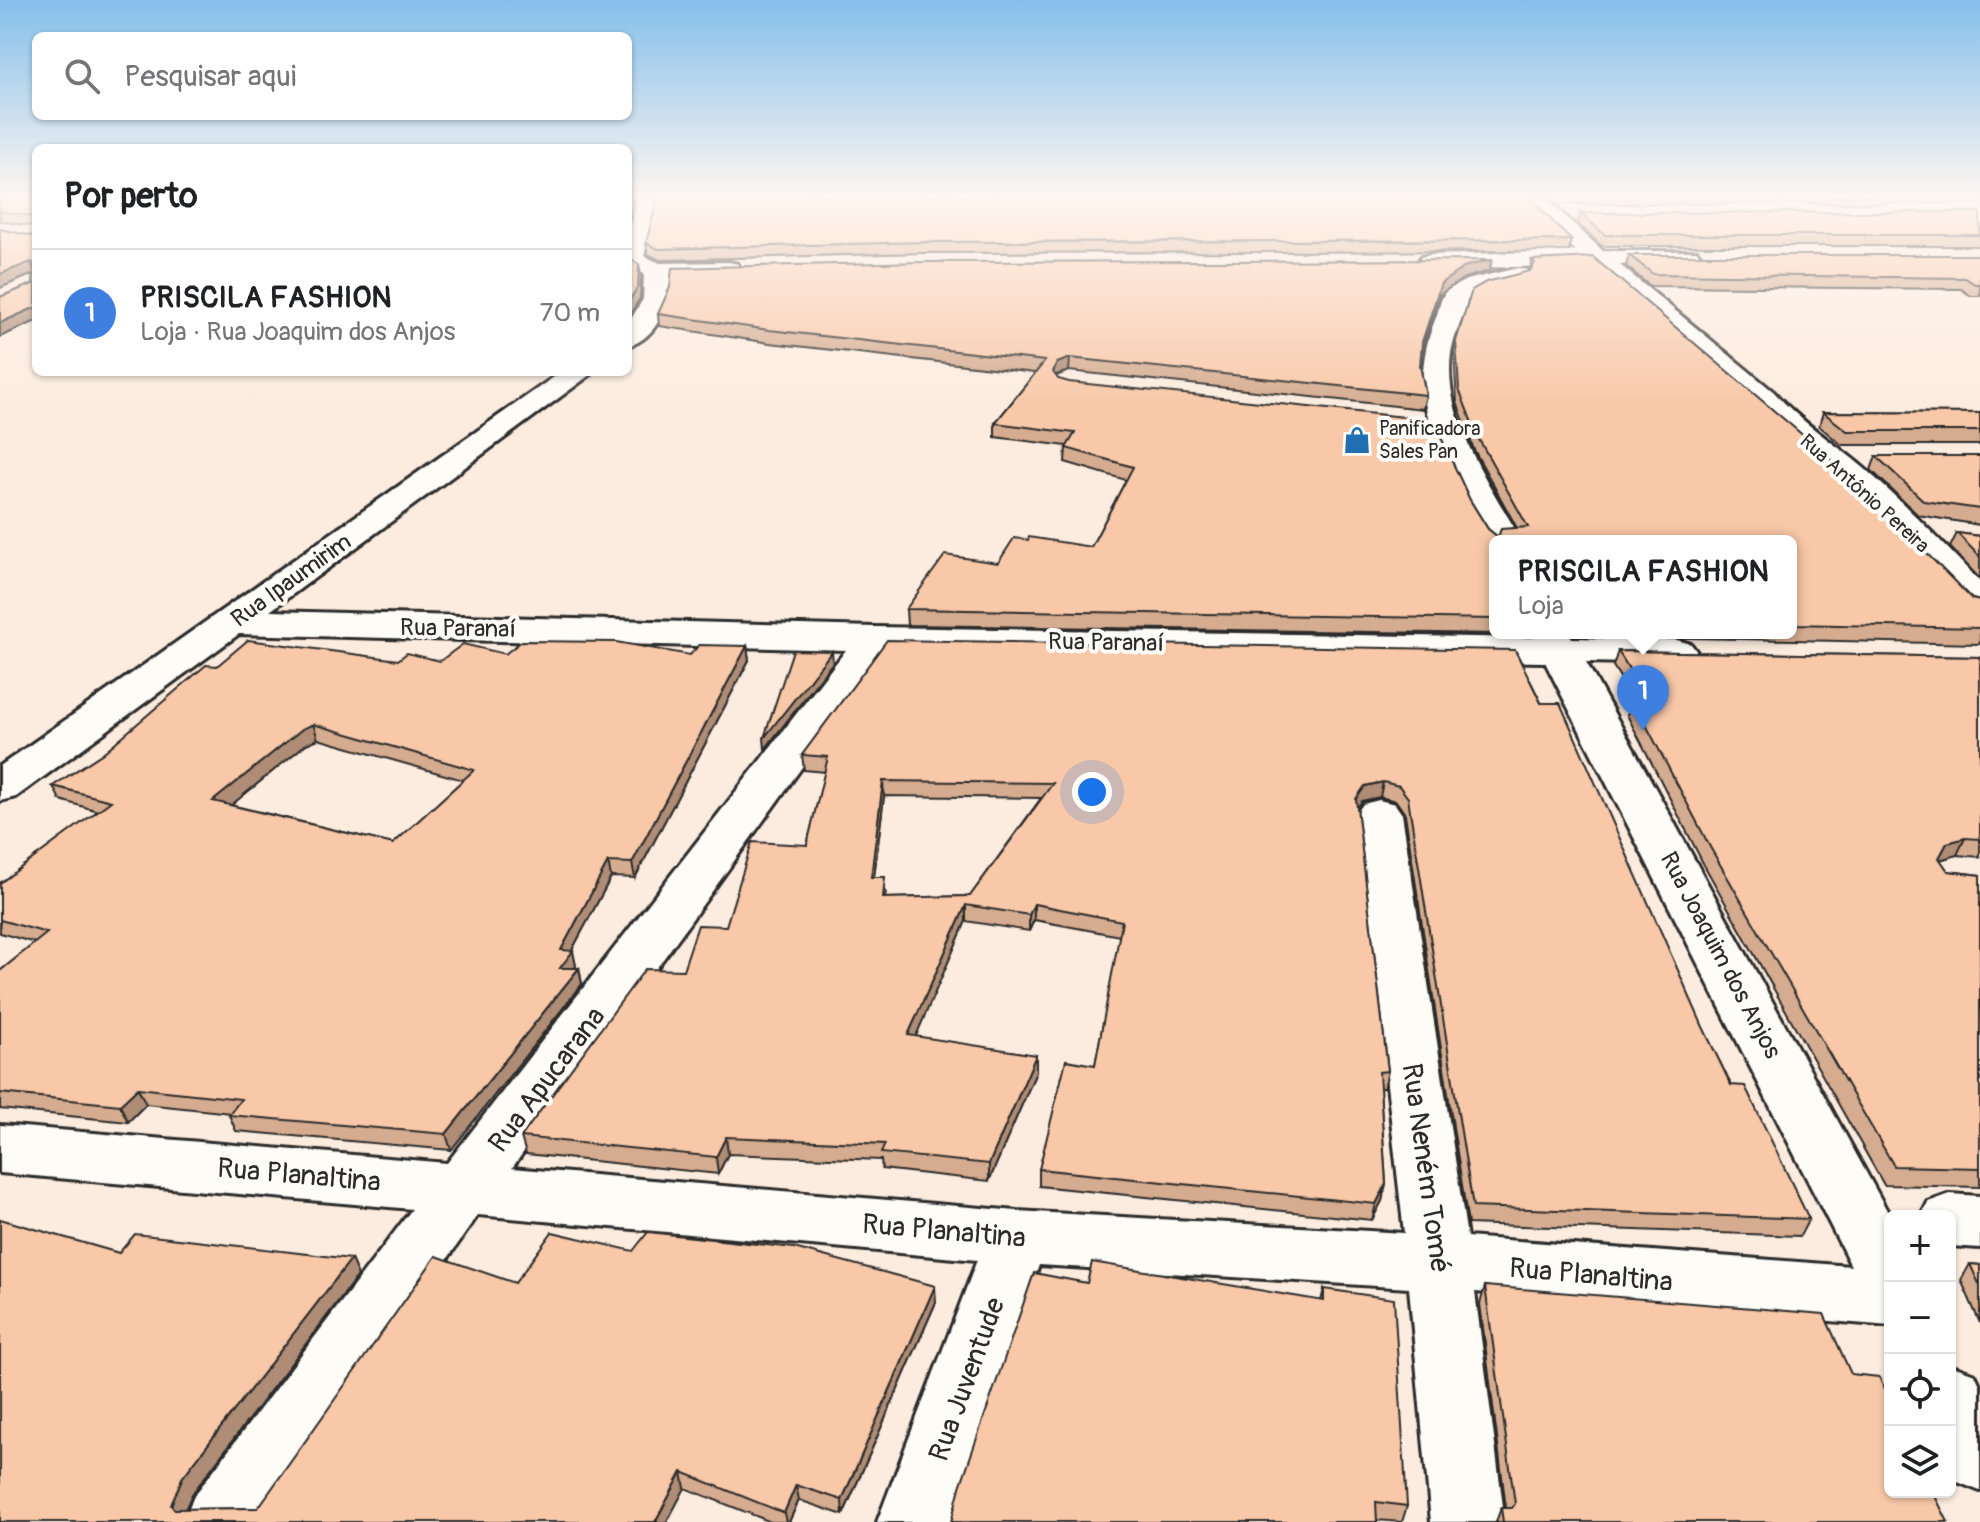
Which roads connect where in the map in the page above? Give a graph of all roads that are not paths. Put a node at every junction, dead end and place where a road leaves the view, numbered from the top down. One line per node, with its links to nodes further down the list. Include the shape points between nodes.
1 (649, 267): 5 (street)
2 (1549, 267): 7 (street)
3 (1597, 267): 12 (street, Rua Antônio Pereira)
4 (751, 268): 5 (street)
5 (656, 270): 8 (street, via 658,293)
6 (1427, 285): 7 (street)
7 (1475, 285): 11 (street, via 1455,296 1436,356 1435,378)
8 (633, 330)
9 (574, 376): 18 (street, Rua Ipaumirim)
10 (1414, 420): 11 (street)
11 (1446, 423): 15 (street)
12 (1833, 458): 13 (street); 14 (street, Rua Antônio Pereira)
13 (1877, 458)
14 (1907, 527): 16 (street); 17 (street, Rua Antônio Pereira)
15 (1501, 535)
16 (1965, 535)
17 (1980, 604)
18 (231, 622): 19 (street, Rua Paranaí); 22 (street, Rua Ipaumirim)
19 (875, 639): 20 (street, Rua Paranaí); 25 (street, Rua Apucarana)
20 (1554, 641): 21 (street, Rua Paranaí); 26 (street, Rua Joaquim dos Anjos)
21 (1715, 653)
22 (0, 787)
23 (1379, 814): 31 (street, Rua Neném Tomé)
24 (0, 1149): 25 (street, Rua Planaltina)
25 (463, 1188): 29 (street, Rua Planaltina); 35 (street, Rua Apucarana)
26 (1875, 1217): 30 (street, Rua Joaquim dos Anjos)
27 (1956, 1220): 28 (street)
28 (1980, 1222)
29 (1017, 1237): 31 (street, Rua Planaltina); 36 (street, Rua Juventude)
30 (1884, 1253)
31 (1439, 1262): 32 (street, Rua Planaltina); 37 (street, Rua Neném Tomé)
32 (1884, 1297)
33 (1956, 1409): 34 (street)
34 (1980, 1457)
35 (220, 1522)
36 (914, 1522)
37 (1468, 1522)

